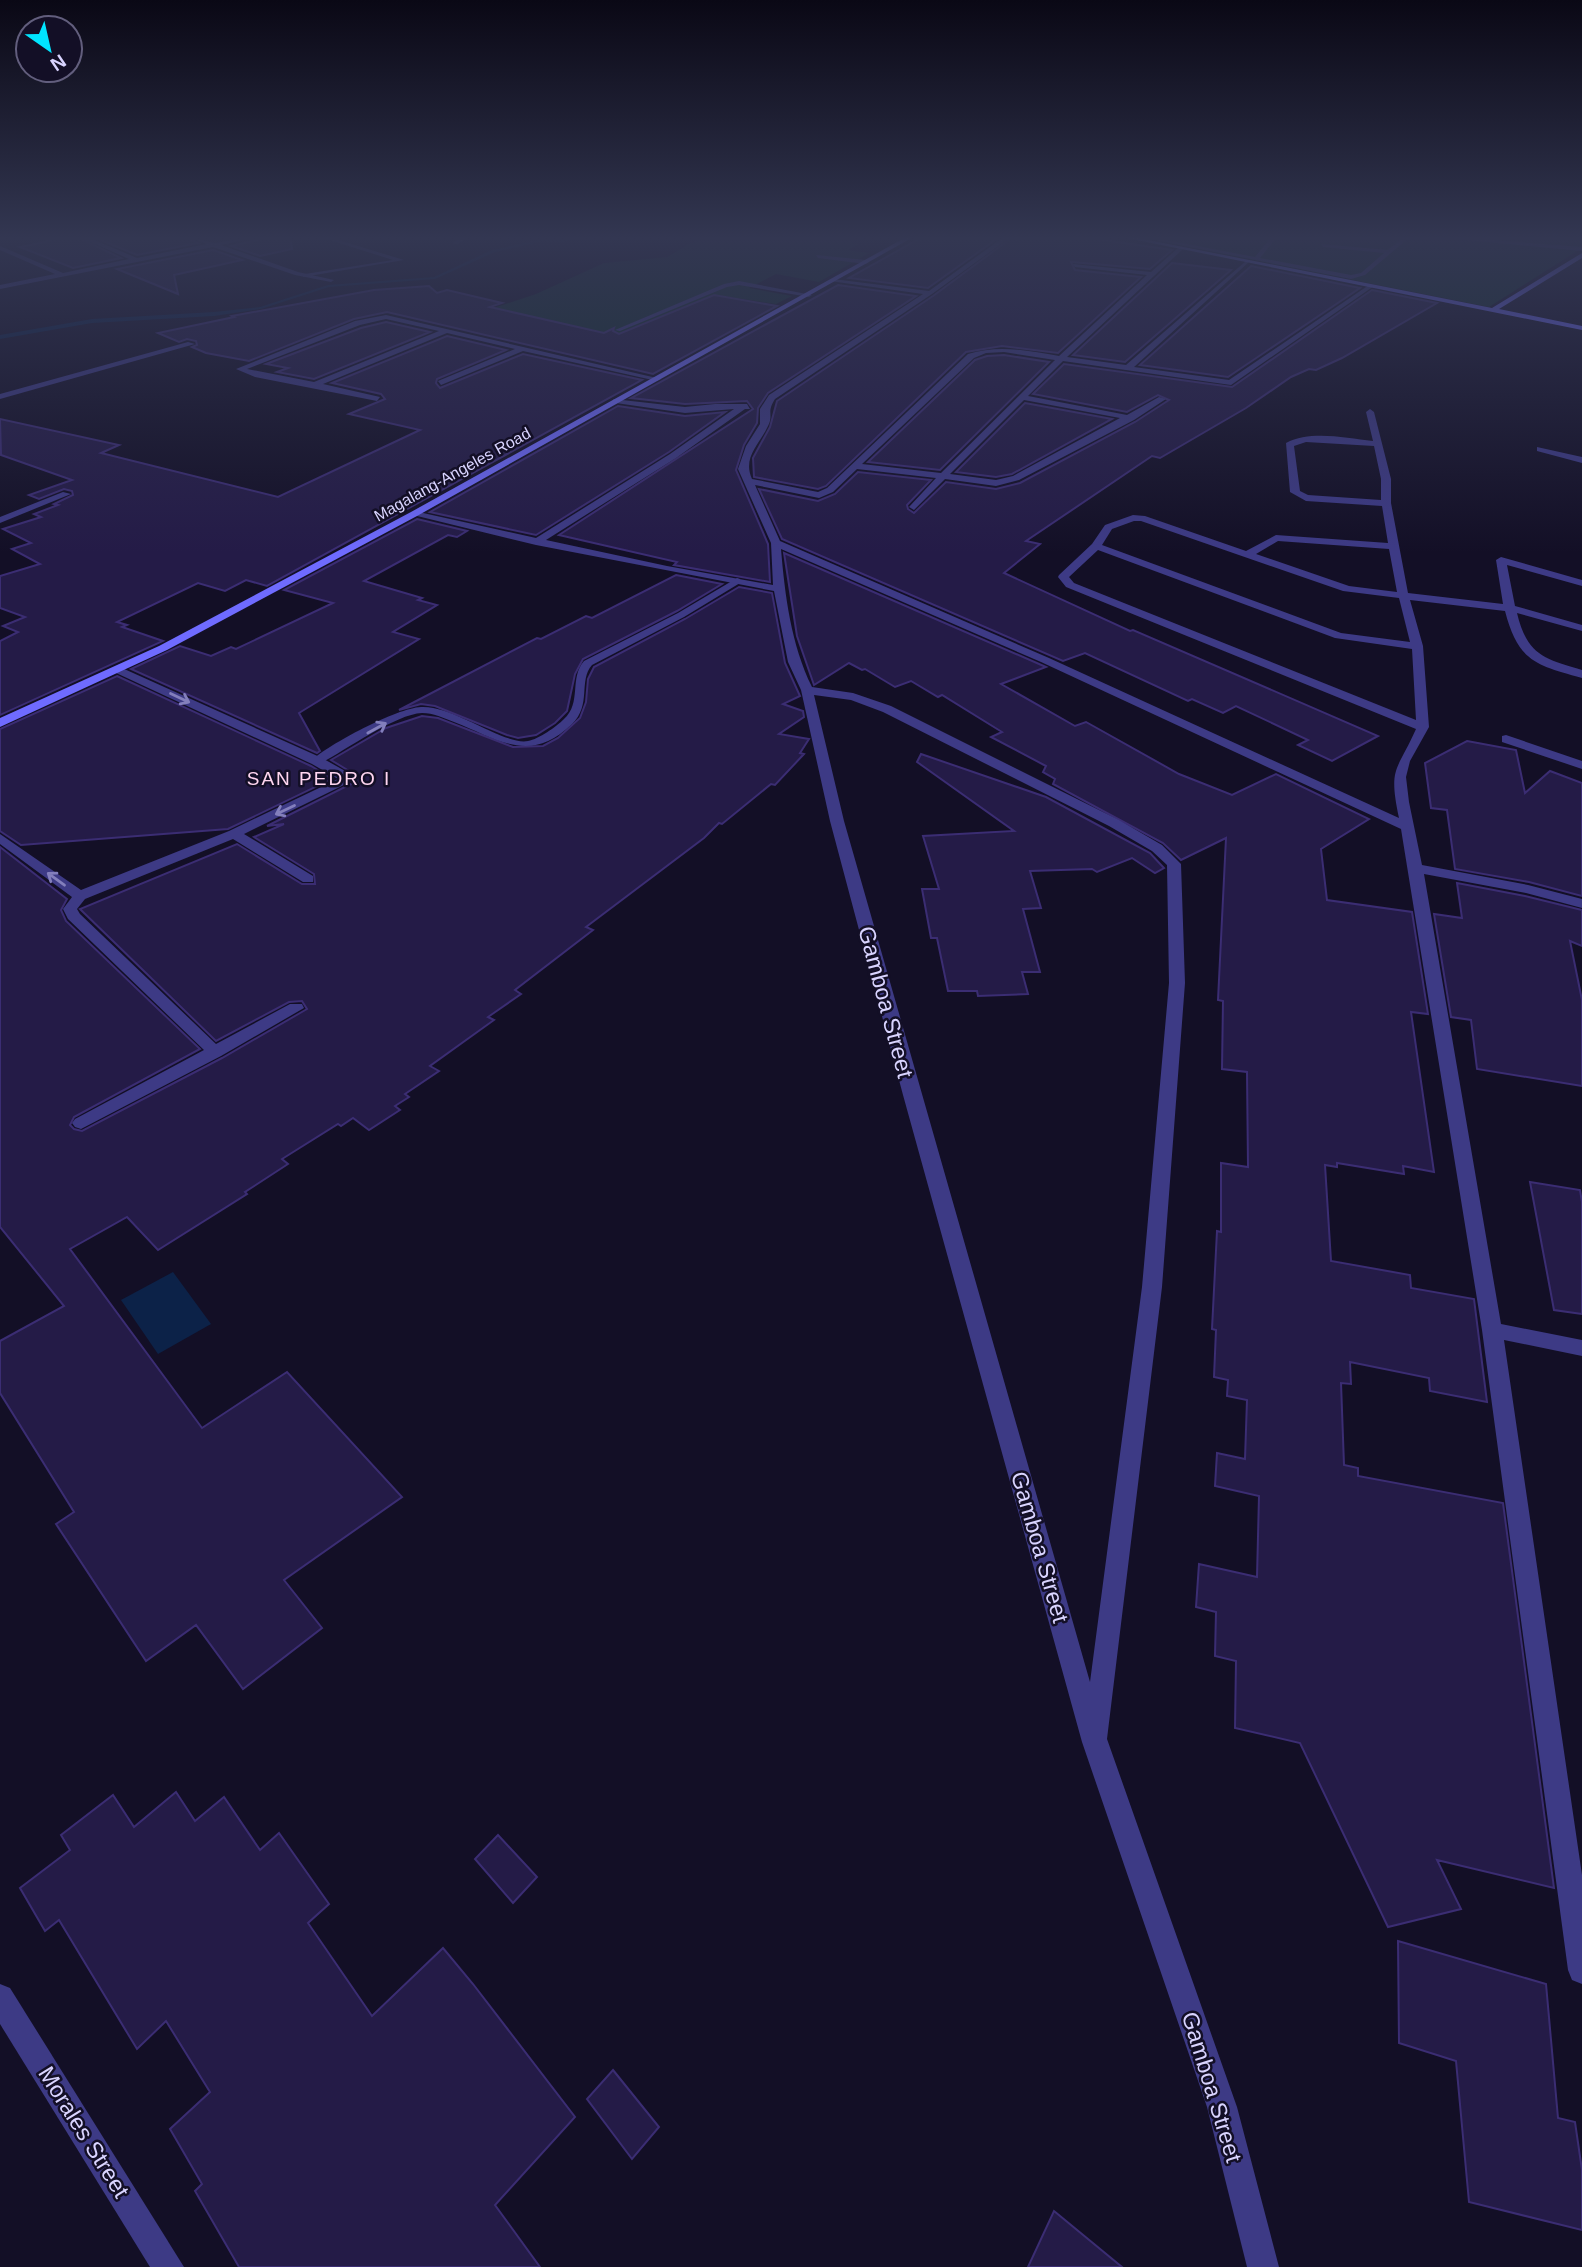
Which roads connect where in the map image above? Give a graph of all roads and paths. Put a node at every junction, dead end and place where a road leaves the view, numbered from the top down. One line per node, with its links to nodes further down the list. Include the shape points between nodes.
1 (312, 342): 15 (street, via 240,369)
2 (419, 342): 15 (street)
3 (497, 342): 10 (street)
4 (724, 342): 13 (main road, Magalang-Angeles Road)
5 (856, 342): 22 (street, via 772,397)
6 (1079, 342): 11 (street)
7 (1158, 342): 12 (street)
8 (1292, 342): 12 (street, via 1235,382)
9 (191, 344): 16 (street)
10 (523, 348): 13 (street); 14 (street)
11 (1060, 359): 12 (street); 17 (street); 28 (street, via 1004,350 975,354)
12 (1127, 369)
13 (657, 379): 20 (main road, Magalang-Angeles Road)
14 (441, 383)
15 (315, 385): 18 (street)
16 (0, 397)
17 (1023, 397): 24 (street); 29 (street)
18 (377, 399)
19 (1162, 399): 24 (street)
20 (617, 401): 21 (street, via 685,410); 34 (main road, Magalang-Angeles Road)
21 (743, 407): 22 (street); 36 (street)
22 (764, 409): 30 (street, via 766,424 746,458 744,469)
23 (1370, 412): 25 (street)
24 (1131, 418): 29 (street, via 1017,478 996,482)
25 (1378, 444): 32 (street); 32 (street, via 1292,442 1294,492 1306,498)
26 (1540, 449): 27 (street)
27 (1582, 460)
28 (855, 466): 29 (street); 30 (street, via 819,495)
29 (943, 476): 33 (street)
30 (750, 481): 37 (street, Gamboa Street)
31 (66, 494): 35 (street)
32 (1386, 503): 39 (street)
33 (914, 507)
34 (414, 514): 36 (street); 48 (main road, Magalang-Angeles Road)
35 (0, 520)
36 (536, 542): 41 (street)
37 (776, 543): 43 (street, Gamboa Street); 56 (street, via 1045,660)
38 (1096, 546): 40 (street, via 1108,527 1142,518); 47 (street, via 1339,636); 52 (street, via 1065,581)
39 (1394, 546): 40 (street, via 1276,538); 44 (street)
40 (1248, 554): 44 (street, via 1348,589)
41 (737, 581): 43 (street); 54 (lane, one-way to 41, via 394,719 423,710 519,745 533,744 574,718 580,671 588,663)
42 (1582, 583): 45 (street, via 1501,560)
43 (779, 589): 50 (street, Gamboa Street, via 794,662)
44 (1403, 596): 45 (street); 47 (street)
45 (1509, 608): 46 (street); 49 (street, via 1526,650)
46 (1582, 628)
47 (1417, 646): 52 (street)
48 (118, 670): 51 (main road, Magalang-Angeles Road); 54 (street, one-way to 54)
49 (1582, 674)
50 (807, 691): 68 (street, Gamboa Street, via 837,821); 68 (street, via 853,697 887,709 1114,823 1157,848 1174,864 1177,983 1152,1287)
51 (0, 723)
52 (1423, 727): 56 (street, via 1399,779)
53 (1506, 739): 55 (street)
54 (317, 761): 57 (street, one-way to 57, via 345,781)
55 (1582, 765)
56 (1407, 827): 59 (street)
57 (234, 834): 60 (street); 61 (street)
58 (0, 838): 61 (street, one-way to 58)
59 (1416, 868): 62 (street); 66 (street)
60 (308, 879)
61 (80, 896): 64 (street, via 70,909 73,916)
62 (1582, 904)
63 (296, 1008): 64 (street)
64 (215, 1052): 65 (street)
65 (81, 1123)
66 (1492, 1330): 67 (street); 69 (street)
67 (1582, 1348)
68 (1095, 1742): 72 (street, Gamboa Street, via 1222,2107)
69 (1582, 1970)
70 (0, 1998): 71 (street, Morales Street)
71 (168, 2267)
72 (1263, 2267)

